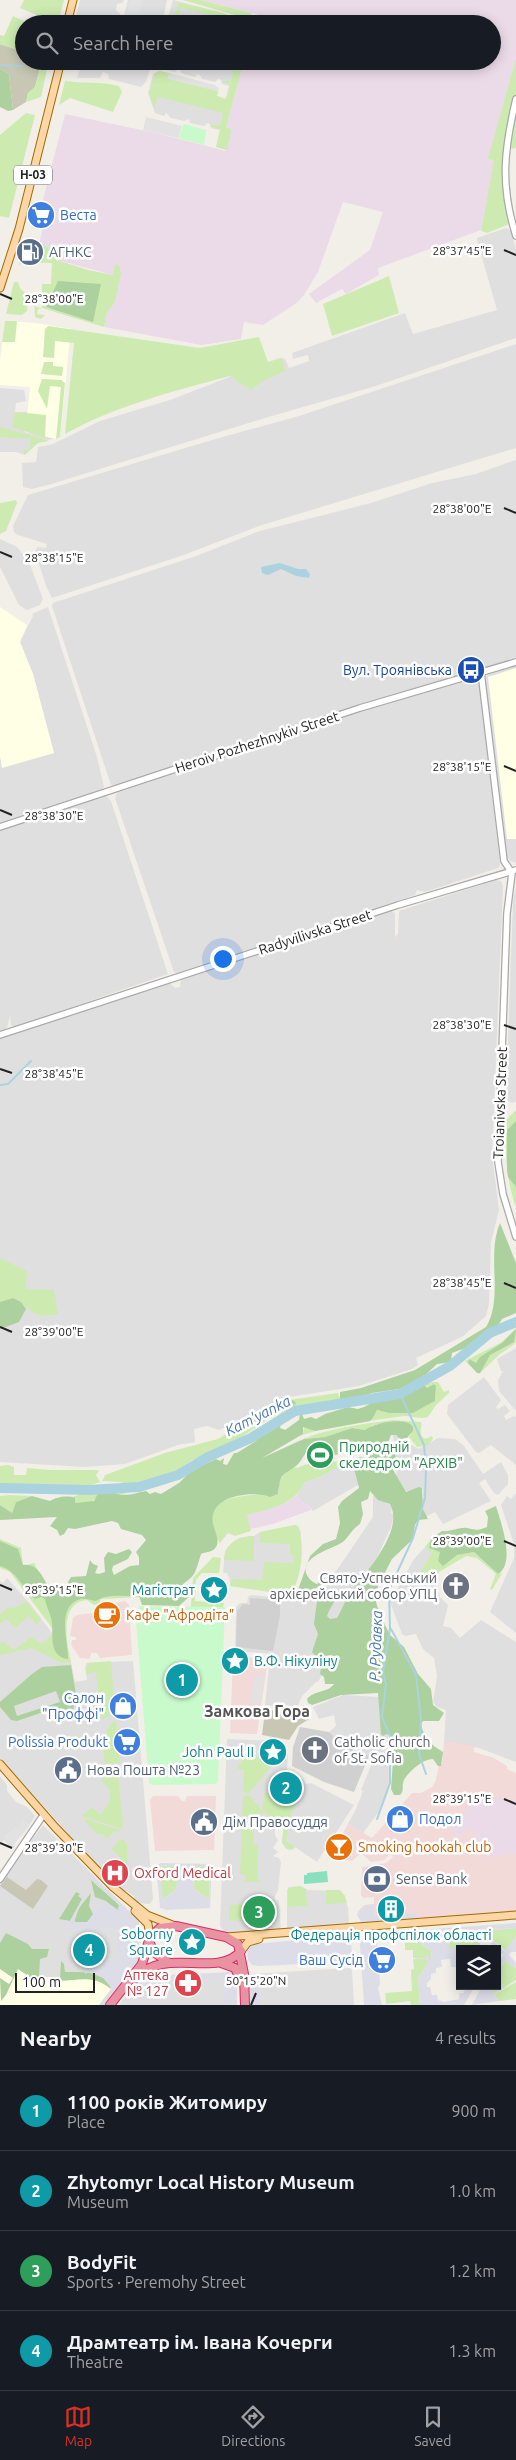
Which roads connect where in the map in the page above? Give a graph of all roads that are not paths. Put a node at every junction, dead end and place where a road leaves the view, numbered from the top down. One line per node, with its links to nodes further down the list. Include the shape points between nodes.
1 (74, 0): 2 (main road)
2 (70, 15)
3 (57, 70): 7 (main road, Н-03, via 16,229)
4 (57, 70): 8 (main road, Н-03, via 19,229)
5 (516, 99): 6 (street, via 505,150 506,193)
6 (516, 236)
7 (0, 277)
8 (0, 288)
9 (516, 662): 10 (street, Heroiv Pozhezhnykiv Street)
10 (481, 672): 11 (street, Heroiv Pozhezhnykiv Street, via 360,708); 12 (street, Troianivska Street, via 504,862)
11 (0, 827)
12 (514, 872): 13 (street, Radyvilivska Street, via 496,874 398,905); 14 (street, Troianivska Street, via 507,913 498,1140 502,1194)
13 (0, 1035)
14 (516, 1236)
15 (0, 1764): 17 (main road)
16 (0, 1769): 17 (main road)
17 (43, 1816): 18 (street); 20 (main road, via 140,1910 152,1919); 22 (main road, via 89,1867 146,1921)
18 (0, 1878)
19 (516, 1917): 21 (main road); 23 (main road, via 255,1939)
20 (176, 1926): 21 (highway); 22 (highway, via 160,1928)
21 (226, 1937): 23 (highway, via 236,1941)
22 (149, 1939): 24 (highway, via 155,1953); 26 (highway, via 142,1964)
23 (241, 1951): 25 (highway, via 231,1959); 28 (highway)
24 (170, 1962): 25 (highway); 27 (highway, via 155,1964 143,1971)
25 (212, 1962): 28 (highway, via 228,1964 237,1970)
26 (110, 2005)
27 (114, 2005)
28 (243, 2005)

